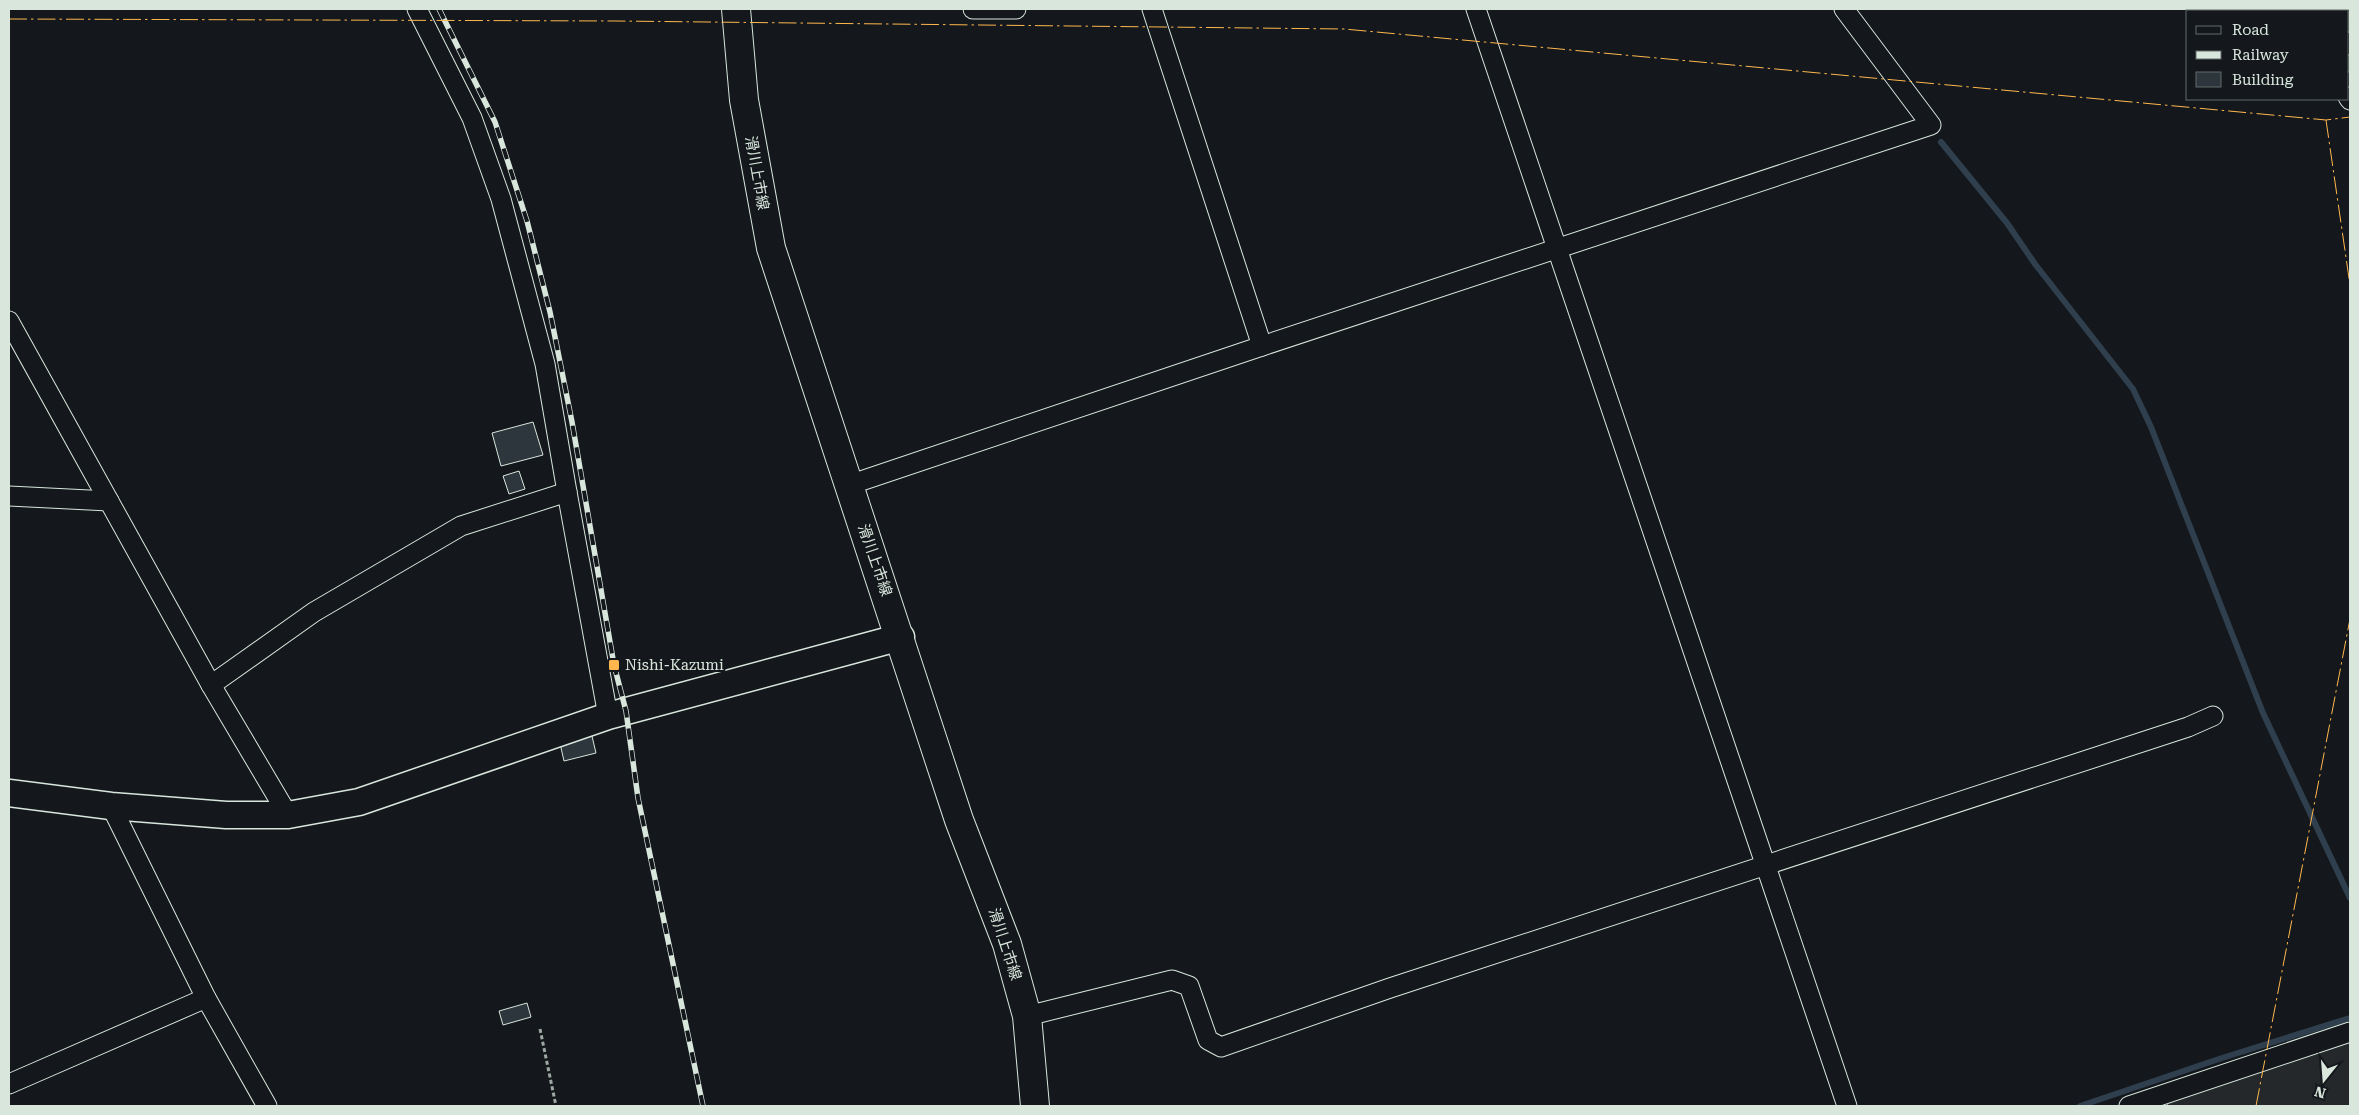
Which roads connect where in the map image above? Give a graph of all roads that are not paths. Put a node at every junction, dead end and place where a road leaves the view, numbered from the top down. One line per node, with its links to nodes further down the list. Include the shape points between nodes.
1 (417, 9): 12 (street, via 472,118 501,199 545,364)
2 (736, 9): 11 (main road, 滑川上市線, via 744,100 771,248)
3 (973, 9): 4 (street)
4 (1016, 9)
5 (1152, 9): 10 (street)
6 (1476, 9): 8 (street)
7 (1844, 9): 8 (street, via 1931,125)
8 (1556, 248): 10 (street); 22 (street)
9 (9, 321): 14 (street)
10 (1262, 346): 11 (street)
11 (849, 485): 15 (main road, 滑川上市線)
12 (567, 492): 16 (street, via 461,526 314,612); 17 (street)
13 (9, 496): 14 (street)
14 (108, 501): 16 (street)
15 (901, 637): 17 (street); 24 (main road, 滑川上市線, via 960,820 1007,944)
16 (211, 685): 21 (street)
17 (608, 716): 21 (street, via 359,802)
18 (2213, 716): 22 (street, via 2188,727)
19 (9, 793): 20 (street)
20 (111, 806): 21 (street, via 226,815); 23 (street)
21 (288, 815)
22 (1764, 865): 24 (street, via 1221,1047 1208,1040 1188,986 1172,980); 29 (street)
23 (206, 998): 26 (street); 27 (street)
24 (1027, 1016): 28 (main road, 滑川上市線)
25 (2350, 1032): 30 (street)
26 (9, 1084)
27 (267, 1106)
28 (1036, 1106)
29 (1847, 1106)
30 (2129, 1106)

